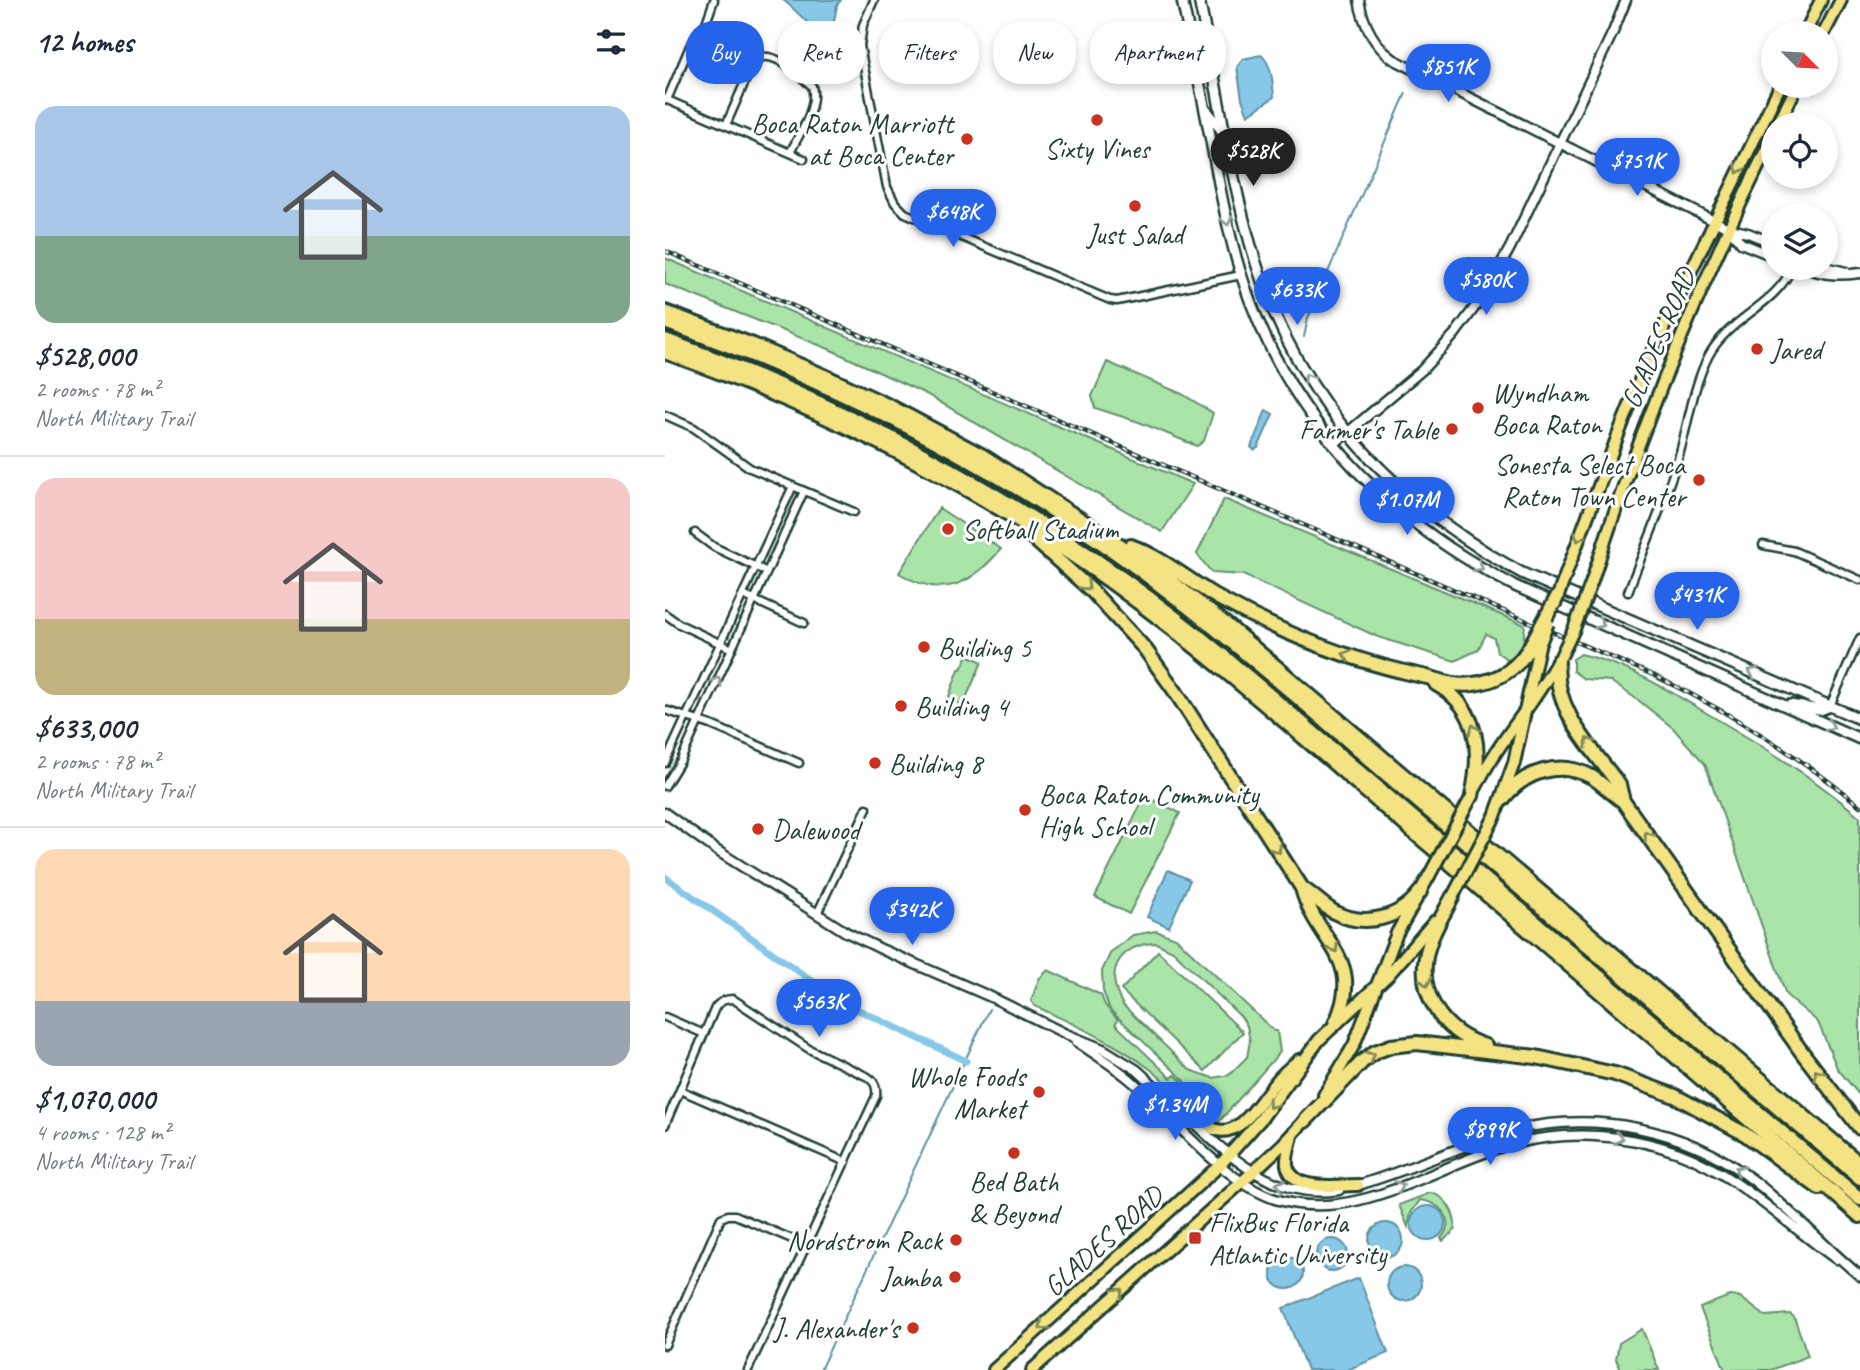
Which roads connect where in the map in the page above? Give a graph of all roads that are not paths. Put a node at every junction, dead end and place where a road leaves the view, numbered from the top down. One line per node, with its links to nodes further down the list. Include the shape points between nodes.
1 (714, 0): 12 (street)
2 (874, 0): 28 (street, via 860,46 887,187 905,213 1111,300)
3 (1182, 0): 13 (main road)
4 (1199, 0): 15 (main road)
5 (1359, 0): 17 (street, via 1377,44 1390,57)
6 (1626, 0): 17 (street)
7 (1821, 0): 9 (main road)
8 (1841, 0): 10 (main road)
9 (1811, 21)
10 (1830, 21)
11 (1774, 98): 22 (main road, GLADES ROAD, one-way to 22)
12 (666, 99): 14 (street)
13 (1204, 107): 15 (main road); 16 (main road)
14 (726, 125): 18 (street); 18 (street, via 754,61 772,56 814,91 813,105)
15 (1227, 138): 20 (main road)
16 (1210, 139): 20 (main road); 28 (main road, one-way to 28)
17 (1560, 144): 22 (street); 36 (street, via 1502,263 1469,316 1422,370)
18 (790, 153): 19 (street)
19 (804, 159)
20 (1232, 161): 36 (main road, one-way to 20, via 1305,375 1272,307 1251,247)
21 (1761, 162): 23 (main road, GLADES ROAD)
22 (1714, 221): 23 (street); 50 (main road, GLADES ROAD, one-way to 50, bridge, via 1637,386)
23 (1730, 229): 24 (street); 25 (street, via 1741,243); 58 (main road, GLADES ROAD, bridge, via 1664,376 1592,581)
24 (1761, 238)
25 (1761, 251)
26 (1838, 270): 27 (street)
27 (1856, 274): 29 (street)
28 (1241, 275): 37 (main road, via 1280,364)
29 (1838, 276)
30 (1784, 280): 48 (street, via 1775,294 1733,325 1710,355)
31 (665, 312): 43 (highway, via 799,364 891,407 1006,469)
32 (665, 322): 98 (highway, via 783,368 903,425 996,476 1102,543 1265,670)
33 (665, 340): 101 (highway, via 799,393 911,447 1000,497 1116,574 1227,659)
34 (665, 352): 40 (highway, via 842,425)
35 (665, 415): 38 (street, via 694,428 750,468)
36 (1347, 434): 37 (street); 61 (main road, one-way to 36, via 1488,555 1417,504)
37 (1334, 444): 60 (main road, one-way to 60, via 1405,517 1479,568)
38 (793, 486): 39 (street); 45 (street)
39 (804, 491): 41 (street); 46 (street)
40 (998, 509): 76 (highway, one-way to 76, via 1073,573 1137,640); 101 (highway, via 1096,572 1204,653)
41 (854, 512)
42 (695, 533): 45 (street)
43 (1104, 535): 59 (highway, one-way to 43, via 1290,633 1220,599 1145,551); 95 (highway, via 1228,626)
44 (1763, 545): 47 (street, via 1789,549)
45 (756, 566): 46 (street); 49 (street)
46 (767, 572): 51 (street)
47 (1860, 580)
48 (1628, 592)
49 (743, 595): 51 (street); 55 (street)
50 (1557, 597): 56 (highway, bridge)
51 (754, 600): 53 (street); 57 (street)
52 (665, 614): 55 (street)
53 (804, 623)
54 (1860, 638): 61 (street)
55 (720, 643): 57 (street); 64 (street)
56 (1536, 645): 59 (highway, via 1513,668 1484,682 1454,684); 63 (main road, GLADES ROAD)
57 (732, 649): 66 (street, one-way to 57)
58 (1559, 659): 63 (main road, GLADES ROAD); 73 (highway, one-way to 58, via 1619,785 1563,704 1557,678)
59 (1413, 674): 71 (highway, one-way to 59, via 1478,751 1470,717 1448,692)
60 (1772, 701): 61 (main road, via 1816,710); 67 (main road, one-way to 67)
61 (1830, 706): 65 (main road)
62 (665, 710): 64 (street)
63 (1524, 712): 71 (main road, GLADES ROAD); 72 (main road, GLADES ROAD)
64 (687, 716): 66 (street); 68 (street)
65 (1860, 719)
66 (699, 721): 69 (street); 70 (street)
67 (1860, 739)
68 (665, 763)
69 (799, 763)
70 (665, 786)
71 (1472, 796): 77 (main road, GLADES ROAD, bridge)
72 (1502, 800): 73 (highway, via 1524,778 1565,769 1594,779); 78 (main road, GLADES ROAD, bridge)
73 (1623, 800): 91 (highway, one-way to 73)
74 (867, 808): 79 (street)
75 (665, 813): 79 (street)
76 (1302, 888): 77 (highway, via 1336,913 1366,920 1400,911); 82 (highway, one-way to 82, via 1306,904 1343,969 1345,996)
77 (1420, 892): 80 (main road, GLADES ROAD)
78 (1453, 896): 80 (main road, GLADES ROAD, via 1411,951); 86 (highway, one-way to 86, via 1427,950 1428,991 1437,1012 1456,1032)
79 (817, 914): 84 (street, via 868,943)
80 (1376, 986): 82 (main road, GLADES ROAD); 89 (main road, GLADES ROAD, via 1348,1057)
81 (665, 1017): 83 (street)
82 (1335, 1024): 85 (main road, GLADES ROAD)
83 (704, 1034): 87 (street); 94 (street, via 719,1002 733,999 809,1049 874,1081 876,1097)
84 (1066, 1034): 88 (street, via 1118,1057); 96 (street, via 1129,1078)
85 (1312, 1049): 88 (main road, via 1229,1130 1214,1129); 93 (main road, GLADES ROAD, one-way to 93)
86 (1507, 1054): 89 (highway, one-way to 86, via 1361,1062 1385,1048 1417,1043); 101 (highway, via 1592,1068 1675,1096 1745,1133 1812,1184)
87 (680, 1090): 90 (street); 94 (street)
88 (1170, 1100): 93 (street)
89 (1305, 1121): 92 (main road, GLADES ROAD)
90 (665, 1125)
91 (1860, 1128)
92 (1292, 1135): 97 (main road, GLADES ROAD); 100 (main road, via 1287,1164 1292,1176 1314,1184)
93 (1229, 1156): 96 (main road, GLADES ROAD); 97 (street)
94 (846, 1162): 102 (street)
95 (1860, 1164)
96 (1220, 1165): 99 (street); 106 (main road, GLADES ROAD, one-way to 106)
97 (1252, 1172): 99 (main road, GLADES ROAD); 100 (street, one-way to 97, via 1306,1191)
98 (1860, 1178)
99 (1242, 1182): 103 (street, one-way to 103, via 1277,1199 1333,1205 1366,1199 1528,1140 1579,1135 1630,1140 1678,1153 1712,1169); 107 (main road, GLADES ROAD, one-way to 99)
100 (1358, 1185): 103 (street, one-way to 100, via 1793,1213 1731,1165 1686,1142 1638,1128 1601,1123 1526,1128)
101 (1857, 1208)
102 (806, 1245): 104 (street, via 728,1215 717,1224); 105 (street)
103 (1858, 1274)
104 (665, 1345)
105 (748, 1370)
106 (994, 1370)
107 (1032, 1370)

